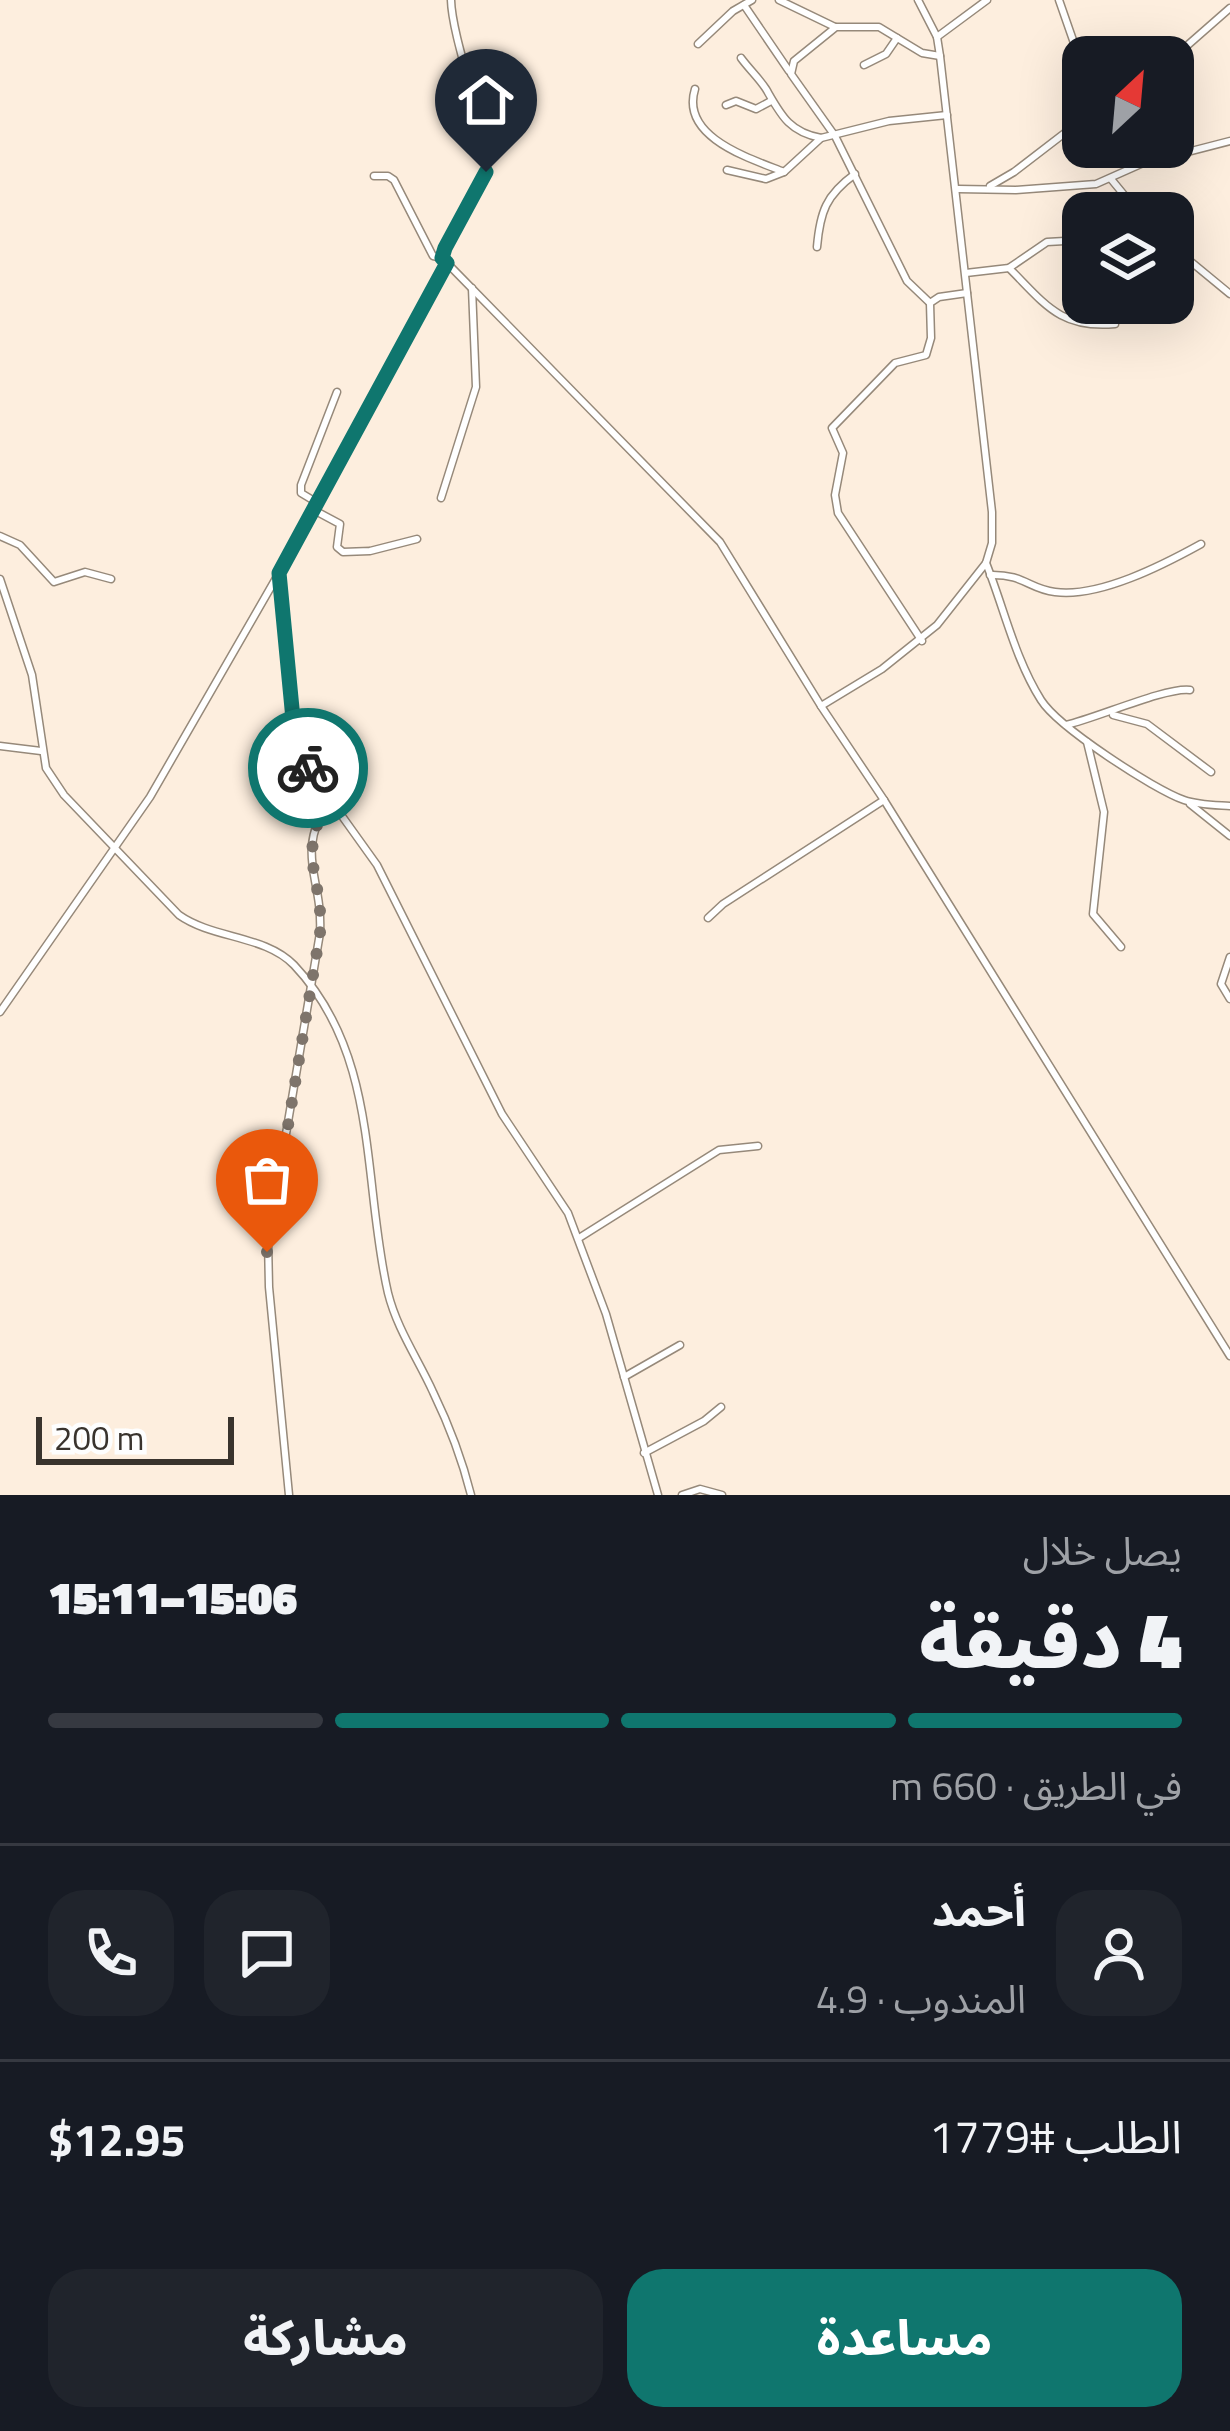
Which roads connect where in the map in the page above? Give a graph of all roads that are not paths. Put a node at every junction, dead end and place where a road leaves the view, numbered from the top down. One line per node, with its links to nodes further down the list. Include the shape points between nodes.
1 (452, 0): 38 (street, via 488,162)
2 (722, 0): 9 (street)
3 (779, 0): 10 (street)
4 (918, 0): 13 (street)
5 (987, 0): 13 (street)
6 (1059, 0): 11 (street)
7 (748, 2): 9 (street); 19 (street)
8 (1230, 8): 14 (street)
9 (734, 11): 15 (street)
10 (836, 27): 12 (street); 19 (street, via 794,62)
11 (1072, 36)
12 (898, 37): 16 (street); 18 (street)
13 (937, 37): 16 (street)
14 (1194, 40)
15 (698, 44)
16 (940, 56): 23 (street)
17 (741, 58): 21 (street)
18 (864, 65)
19 (791, 74): 25 (street)
20 (694, 89): 29 (street, via 691,105 703,132)
21 (772, 100): 22 (street, via 756,109 736,100); 26 (street, via 788,126)
22 (726, 105)
23 (947, 116): 25 (street); 34 (street)
24 (1062, 135): 33 (street)
25 (835, 136): 26 (street); 30 (street)
26 (821, 138): 29 (street)
27 (1230, 141): 32 (street)
28 (727, 170): 29 (street, via 766,179)
29 (784, 172)
30 (855, 174): 37 (street, via 823,206); 45 (street, via 907,281)
31 (374, 176): 38 (street, via 394,180 424,245)
32 (1111, 179): 33 (street); 35 (street)
33 (987, 188): 34 (street)
34 (958, 189): 41 (street)
35 (1122, 192)
36 (1062, 241): 40 (street, via 1047,242)
37 (817, 247)
38 (445, 261): 42 (street); 51 (street)
39 (1194, 264): 44 (street)
40 (1009, 268): 41 (street); 46 (street)
41 (967, 273): 43 (street)
42 (472, 288): 50 (street, via 478,374); 62 (street, via 720,542)
43 (968, 293): 45 (street); 55 (street, via 992,512)
44 (1230, 294)
45 (930, 303): 60 (street, via 926,355 895,363 832,428 843,453 838,513)
46 (1062, 317)
47 (1080, 324): 48 (street)
48 (1115, 324)
49 (337, 392): 51 (street, via 301,485)
50 (441, 498)
51 (314, 506): 53 (street, via 340,524 343,552); 56 (street)
52 (0, 536): 59 (street, via 20,545 54,582 85,572)
53 (417, 539)
54 (1201, 544): 57 (street, via 1142,574 1078,592)
55 (986, 563): 57 (street); 60 (street)
56 (279, 573): 69 (street, via 293,719 309,770); 74 (street)
57 (991, 575): 64 (street, via 1037,693)
58 (0, 578): 67 (street, via 32,675)
59 (111, 580)
60 (922, 641): 62 (street)
61 (1190, 689): 63 (street)
62 (821, 706): 70 (street)
63 (1110, 714): 64 (street); 68 (street, via 1147,724)
64 (1066, 725): 65 (street)
65 (1086, 738): 71 (street); 76 (street, via 1104,812 1093,914)
66 (0, 746): 67 (street)
67 (41, 752): 74 (street, via 64,795)
68 (1211, 772)
69 (329, 799): 78 (street, via 311,836 321,914); 82 (street, via 377,865 502,1114)
70 (884, 800): 75 (street); 84 (street)
71 (1187, 801): 72 (street); 73 (street)
72 (1230, 806)
73 (1230, 836)
74 (117, 849): 78 (street, via 179,915 273,949); 80 (street)
75 (708, 918)
76 (1121, 947)
77 (1230, 957): 79 (street, via 1221,984)
78 (312, 991): 88 (street, via 267,1252); 89 (street, via 358,1084 397,1320 442,1411)
79 (1230, 999)
80 (0, 1012)
81 (758, 1146): 82 (street, via 717,1151)
82 (579, 1238): 85 (street)
83 (680, 1346): 85 (street)
84 (1230, 1356)
85 (624, 1377): 87 (street)
86 (721, 1407): 87 (street)
87 (644, 1454): 90 (street)
88 (289, 1495)
89 (471, 1495)
90 (658, 1495)
91 (682, 1495): 92 (street)
92 (722, 1495)

